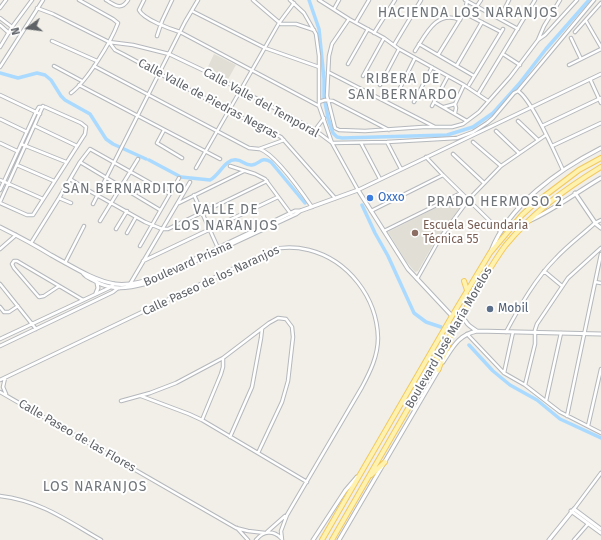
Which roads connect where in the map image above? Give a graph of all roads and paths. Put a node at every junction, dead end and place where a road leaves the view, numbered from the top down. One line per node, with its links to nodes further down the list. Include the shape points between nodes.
1 (6, 0): 27 (street)
2 (32, 0): 42 (street)
3 (42, 0): 28 (street)
4 (79, 0): 57 (street, via 116,20 118,23)
5 (106, 0): 6 (street, via 121,7)
6 (128, 0)
7 (144, 0): 41 (street, via 139,12)
8 (172, 0): 41 (street)
9 (198, 0): 30 (street)
10 (253, 0): 39 (street)
11 (290, 0): 24 (street)
12 (319, 0): 29 (street)
13 (339, 0): 29 (street)
14 (369, 0): 37 (street)
15 (395, 0): 51 (street)
16 (421, 0): 59 (street)
17 (466, 0): 26 (street); 31 (street)
18 (481, 0): 26 (street)
19 (509, 0): 33 (street)
20 (535, 0): 45 (street)
21 (560, 0): 55 (street)
22 (577, 0): 55 (street)
23 (594, 0): 95 (street)
24 (294, 3): 39 (street); 46 (street, via 304,13)
25 (601, 3): 36 (street)
26 (477, 6): 33 (street)
27 (0, 8)
28 (37, 8): 57 (street, Calle Valle del Temporal); 71 (street)
29 (334, 10): 34 (street)
30 (192, 11): 48 (street); 61 (street)
31 (464, 13): 35 (street); 38 (street)
32 (0, 18): 42 (street)
33 (500, 18): 45 (street)
34 (349, 19): 37 (street); 82 (street, via 331,47)
35 (460, 20): 58 (street, via 450,17 433,23); 67 (street)
36 (586, 20): 50 (street); 62 (street)
37 (356, 22): 43 (street)
38 (482, 22): 49 (street); 73 (street)
39 (279, 23): 46 (street, via 300,25); 61 (street)
40 (0, 25): 47 (street)
41 (161, 25): 48 (street); 52 (street)
42 (12, 27): 47 (street)
43 (368, 29): 51 (street); 72 (street)
44 (503, 29): 49 (street)
45 (518, 29): 66 (street)
46 (314, 30): 79 (street, via 318,44)
47 (9, 32): 60 (street)
48 (180, 32): 65 (street); 81 (street)
49 (501, 32): 87 (street)
50 (575, 32)
51 (374, 33): 53 (street)
52 (157, 36)
53 (384, 38): 59 (street); 85 (street)
54 (571, 38): 69 (street)
55 (538, 40): 74 (street)
56 (52, 41): 70 (street)
57 (109, 42): 65 (street, Calle Valle del Temporal); 70 (street); 83 (street, Calle Valle de Piedras Negras, via 118,52)
58 (419, 44): 64 (street); 67 (street)
59 (394, 45): 63 (street)
60 (0, 47)
61 (265, 48): 79 (street); 81 (street)
62 (601, 48): 69 (street)
63 (399, 49): 68 (street); 92 (street)
64 (415, 51)
65 (169, 54): 83 (street); 94 (street, Calle Valle del Temporal)
66 (503, 54): 74 (street); 99 (street)
67 (438, 55): 73 (street)
68 (415, 58): 80 (street); 96 (street)
69 (581, 59): 75 (street)
70 (97, 61): 77 (street)
71 (2, 62): 78 (street)
72 (348, 64)
73 (457, 65): 87 (street)
74 (520, 65): 103 (street)
75 (569, 65)
76 (54, 66): 89 (street)
77 (94, 66): 89 (street); 98 (street)
78 (0, 67)
79 (319, 67): 107 (street)
80 (432, 67): 86 (street); 104 (street)
81 (252, 71): 94 (street); 107 (street)
82 (328, 72): 102 (street); 125 (street)
83 (158, 74): 98 (street); 113 (street, Calle Valle de Piedras Negras)
84 (601, 74): 88 (street)
85 (363, 76)
86 (448, 76): 93 (street); 105 (street)
87 (474, 76): 90 (street)
88 (590, 79): 101 (street); 112 (street)
89 (82, 81): 91 (street)
90 (469, 84)
91 (79, 85): 97 (street); 117 (street)
92 (380, 85)
93 (464, 85): 99 (street); 108 (street)
94 (241, 91): 113 (street); 127 (street, Calle Valle del Temporal)
95 (518, 91): 112 (street); 138 (street, via 486,123 462,137)
96 (398, 92)
97 (70, 93)
98 (148, 94): 117 (street); 129 (street)
99 (478, 94): 103 (street)
100 (0, 95): 114 (street)
101 (600, 98): 106 (street); 124 (street)
102 (327, 100): 107 (street); 128 (street, via 339,103); 128 (street, via 337,130)
103 (488, 101): 120 (street)
104 (414, 102)
105 (434, 102): 110 (street); 111 (street)
106 (601, 103)
107 (319, 104): 118 (street)
108 (455, 104): 111 (street); 115 (street)
109 (41, 106): 114 (street); 116 (street); 142 (street, via 86,127 86,132)
110 (432, 106)
111 (443, 107): 115 (street)
112 (532, 107): 124 (street); 150 (street)
113 (229, 111): 129 (street); 133 (street, Calle Valle de Piedras Negras)
114 (36, 112): 116 (street); 131 (street)
115 (455, 113): 120 (street)
116 (40, 114): 123 (street)
117 (137, 116): 126 (street); 157 (street)
118 (324, 118): 127 (street); 136 (street)
119 (0, 120): 131 (street)
120 (468, 121): 125 (street, via 452,127)
121 (518, 121): 134 (street)
122 (601, 123): 143 (street)
123 (35, 126): 141 (street); 142 (street)
124 (542, 126): 132 (street)
125 (436, 127): 128 (street)
126 (164, 130): 147 (street); 151 (street, via 157,143)
127 (316, 130): 136 (street, Calle Valle del Temporal)
128 (389, 130)
129 (217, 131): 145 (street, via 250,148); 147 (street)
130 (496, 131): 148 (street)
131 (27, 132): 140 (street)
132 (546, 135): 134 (street); 143 (street)
133 (285, 140): 145 (street); 191 (street, Calle Valle de Piedras Negras)
134 (538, 140): 148 (street)
135 (0, 142): 146 (street)
136 (332, 142): 137 (street); 182 (street, Calle Valle del Temporal)
137 (361, 142): 138 (street); 172 (street)
138 (387, 142): 163 (street)
139 (473, 142): 160 (street)
140 (21, 144): 141 (street); 146 (street)
141 (25, 146): 155 (street); 158 (street)
142 (77, 146): 155 (street)
143 (552, 146): 165 (street)
144 (601, 148): 165 (street)
145 (259, 149): 198 (street, via 274,159)
146 (18, 151): 176 (street)
147 (206, 151): 154 (street); 162 (street)
148 (519, 153): 160 (street)
149 (453, 154): 179 (street)
150 (426, 157): 163 (street); 167 (street)
151 (182, 158)
152 (601, 158): 227 (main road, Boulevard José María Morelos, via 566,179 522,215)
153 (138, 159): 166 (street)
154 (220, 159)
155 (66, 162): 174 (street)
156 (80, 162): 157 (street, via 90,149); 168 (street); 171 (street)
157 (114, 162): 166 (street); 168 (street)
158 (16, 165): 174 (street); 178 (street)
159 (230, 166): 164 (street)
160 (501, 166): 179 (street)
161 (601, 167): 207 (main road, Boulevard José María Morelos, via 570,186 536,212)
162 (196, 168)
163 (401, 169): 172 (street)
164 (245, 170): 175 (street); 187 (street)
165 (563, 170): 217 (street, via 520,206)
166 (130, 172): 180 (street); 185 (street)
167 (443, 175): 183 (street); 201 (street)
168 (106, 178): 180 (street); 186 (street)
169 (179, 178): 185 (street)
170 (601, 178): 184 (street)
171 (70, 179): 186 (street); 189 (street)
172 (380, 179): 182 (street)
173 (0, 180): 176 (street)
174 (54, 181): 190 (street)
175 (267, 181): 188 (street); 202 (street)
176 (4, 182): 178 (street); 181 (street)
177 (190, 182): 196 (street)
178 (8, 183): 190 (street); 193 (street)
179 (484, 183): 192 (street)
180 (121, 188): 195 (street); 199 (street)
181 (0, 190)
182 (358, 190): 191 (street, Boulevard Prisma); 201 (street, Calle Valle del Temporal)
183 (461, 193): 192 (street); 216 (street)
184 (575, 193): 207 (street); 208 (street)
185 (170, 194): 199 (street)
186 (98, 195): 195 (street); 197 (street)
187 (194, 195): 196 (street); 202 (street)
188 (278, 197): 203 (street); 215 (street)
189 (60, 198): 194 (street); 221 (street)
190 (43, 199): 193 (street, via 32,215)
191 (336, 199): 198 (street, Boulevard Prisma)
192 (468, 199): 217 (street); 233 (street, via 440,238)
193 (0, 202)
194 (71, 203)
195 (111, 203): 200 (street); 206 (street)
196 (177, 203): 214 (street)
197 (93, 204)
198 (312, 207): 203 (street, Boulevard Prisma)
199 (160, 210): 209 (street)
200 (127, 211): 204 (street); 213 (street)
201 (371, 211): 216 (street, Calle Valle del Temporal)
202 (201, 213): 214 (street, via 168,229); 215 (street)
203 (291, 214): 226 (street, Boulevard Prisma)
204 (136, 216): 209 (street); 218 (street)
205 (601, 220): 208 (street)
206 (100, 222)
207 (528, 222): 251 (main road, Boulevard José María Morelos, via 500,254)
208 (595, 223): 212 (street); 231 (street)
209 (152, 225): 214 (street); 223 (street)
210 (84, 226): 230 (street)
211 (0, 228): 219 (street)
212 (601, 228)
213 (116, 229)
214 (162, 229): 229 (street)
215 (210, 230): 226 (street); 229 (street)
216 (383, 231): 233 (street, Calle Valle del Temporal)
217 (501, 232): 227 (street)
218 (127, 233)
219 (16, 235): 221 (street); 222 (street)
220 (0, 243): 222 (street)
221 (31, 243): 230 (street)
222 (5, 245): 225 (street)
223 (140, 246)
224 (601, 248): 243 (street)
225 (0, 249)
226 (218, 249): 241 (street, Boulevard Prisma, via 152,279); 245 (street, Boulevard Prisma, via 148,283)
227 (490, 253): 246 (main road, Boulevard José María Morelos)
228 (601, 254): 235 (street)
229 (143, 261): 241 (street)
230 (65, 263): 232 (street)
231 (544, 271): 243 (street); 258 (street)
232 (83, 272): 236 (street); 239 (street, Boulevard Prisma)
233 (417, 279): 252 (street, Calle Valle del Temporal)
234 (464, 281): 246 (main road)
235 (595, 282): 237 (street); 263 (street)
236 (97, 283): 244 (street); 247 (street)
237 (601, 283)
238 (0, 284): 249 (street)
239 (114, 284): 240 (street, Boulevard Prisma); 244 (street)
240 (120, 284): 241 (street, Boulevard Prisma); 245 (street)
241 (130, 284)
242 (59, 286): 242 (street, via 17,261 12,264 39,297); 248 (street)
243 (562, 286): 260 (street, via 537,324)
244 (109, 288): 245 (street); 247 (street)
245 (118, 288): 256 (street, Boulevard Prisma)
246 (467, 290): 252 (main road, Boulevard José María Morelos)
247 (96, 293): 248 (street)
248 (83, 300): 253 (street)
249 (18, 306): 250 (street, via 6,312); 253 (street)
250 (0, 307)
251 (462, 314): 254 (main road, Boulevard José María Morelos); 257 (street, via 465,322)
252 (452, 316): 287 (main road, Boulevard José María Morelos)
253 (32, 324): 256 (street); 265 (street)
254 (456, 326): 269 (main road); 288 (main road, Boulevard José María Morelos)
255 (262, 328): 267 (street); 283 (street, via 252,387); 284 (street, via 278,318 286,319 292,326 293,337 282,402)
256 (36, 329): 266 (street, Boulevard Prisma)
257 (477, 331): 258 (street, Boulevard José María Morelos); 262 (street, Boulevard José María Morelos)
258 (506, 332): 259 (street, Boulevard José María Morelos)
259 (513, 332): 260 (street, Boulevard José María Morelos); 270 (street)
260 (536, 333): 261 (street, Boulevard José María Morelos); 273 (street)
261 (561, 333): 263 (street, Boulevard José María Morelos); 278 (street)
262 (466, 334): 269 (street, Boulevard José María Morelos, via 459,339); 270 (street)
263 (584, 334): 264 (street, Boulevard José María Morelos); 279 (street)
264 (601, 334)
265 (0, 339)
266 (0, 346)
267 (223, 358): 276 (street, via 166,388); 280 (street, via 222,374)
268 (601, 369): 281 (street)
269 (438, 370): 285 (street, Boulevard José María Morelos)
270 (504, 373): 273 (street)
271 (5, 378): 272 (street, Calle Paseo de los Naranjos); 275 (street, via 3,387); 289 (street, Calle Paseo de los Naranjos, via 272,250 289,247 312,251 337,262 356,280 374,313 378,338 370,372)
272 (0, 380)
273 (525, 385): 278 (street)
274 (0, 392): 275 (street, Calle Paseo de las Flores)
275 (8, 396): 294 (street, Calle Paseo de las Flores)
276 (141, 396): 277 (street); 280 (street)
277 (121, 401)
278 (546, 401): 279 (street)
279 (567, 416): 281 (street)
280 (202, 420): 283 (street)
281 (588, 426): 282 (street)
282 (601, 432)
283 (230, 437): 284 (street)
284 (258, 453): 289 (street)
285 (385, 462): 288 (main road); 306 (street, Boulevard José María Morelos)
286 (601, 473): 291 (street)
287 (360, 474): 303 (street, via 345,491); 304 (main road, Boulevard José María Morelos)
288 (367, 479): 305 (main road, Boulevard José María Morelos)
289 (307, 482): 292 (street, Calle Paseo de los Naranjos)
290 (0, 496): 299 (street, via 43,507)
291 (573, 510): 293 (street); 295 (street); 307 (street)
292 (287, 515): 296 (street, Calle Paseo de los Naranjos); 302 (street, Calle Paseo de los Naranjos, via 281,531)
293 (588, 524): 297 (street); 298 (street)
294 (236, 528): 296 (street, Calle Paseo de las Flores); 300 (street, Calle Paseo de las Flores)
295 (601, 529)
296 (266, 533): 301 (street, Calle Paseo de los Naranjos); 302 (street, via 274,533)
297 (601, 533)
298 (576, 539)
299 (101, 540)
300 (248, 540)
301 (256, 540)
302 (282, 540)
303 (313, 540)
304 (321, 540)
305 (332, 540)
306 (339, 540)
307 (549, 540)

